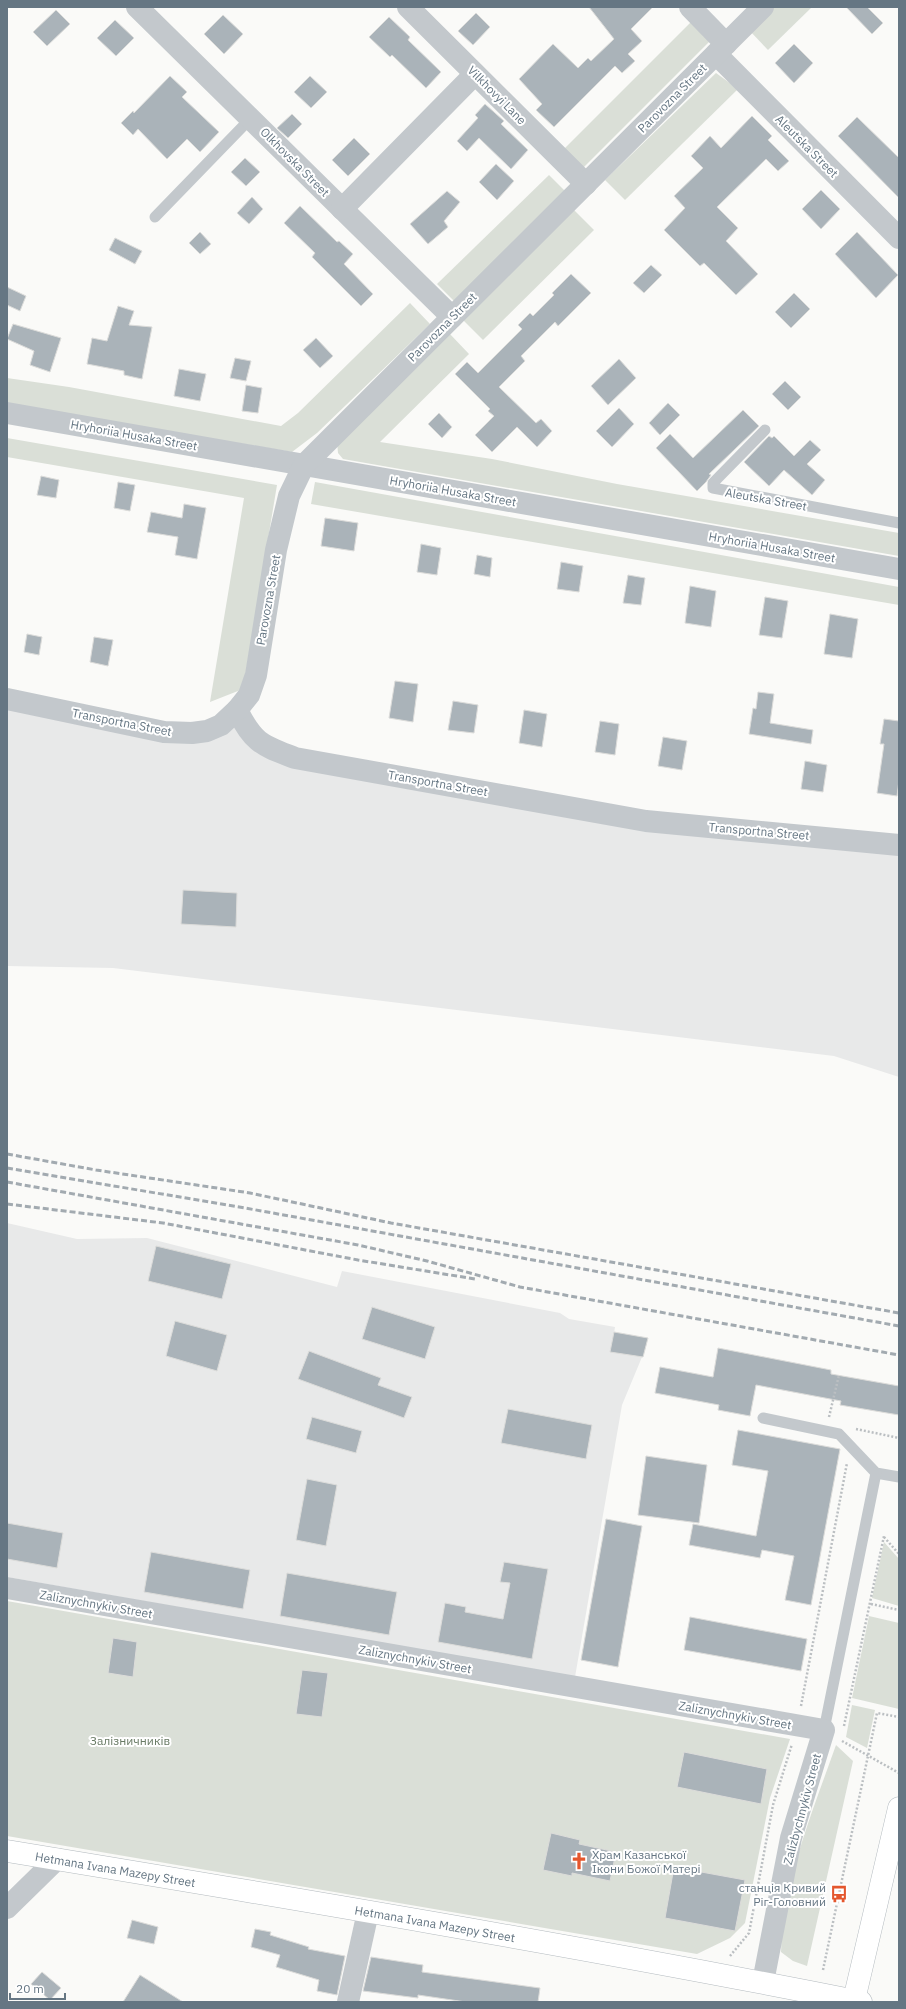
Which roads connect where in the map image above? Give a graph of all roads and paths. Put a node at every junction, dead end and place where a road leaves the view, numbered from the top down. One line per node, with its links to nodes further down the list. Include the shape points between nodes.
1 (138, 7): 7 (street, Olkhovska Street)
2 (408, 7): 6 (street, Vilkhovyi Lane)
3 (690, 7): 5 (street, Aleutska Street)
4 (762, 7): 5 (street, Parovozna Street)
5 (721, 49): 8 (street, Parovozna Street); 11 (street, Aleutska Street)
6 (475, 74): 8 (street, Vilkhovyi Lane); 9 (street)
7 (250, 119): 9 (street, Olkhovska Street); 10 (lane)
8 (586, 184): 12 (street, Parovozna Street)
9 (342, 209): 12 (street, Olkhovska Street)
10 (155, 217)
11 (899, 238)
12 (452, 317): 15 (street, Parovozna Street)
13 (7, 413): 15 (street, Hryhoriia Husaka Street)
14 (765, 430): 16 (lane, Aleutska Street, via 713,483 713,488)
15 (304, 465): 17 (street, Hryhoriia Husaka Street); 19 (street, Parovozna Street, via 287,503 275,558 256,675 249,695)
16 (899, 523)
17 (899, 569)
18 (7, 699): 19 (street, Transportna Street, via 164,732 207,731 221,725)
19 (237, 710): 20 (street, Transportna Street, via 247,730 264,746 295,758 646,821)
20 (899, 845)
21 (839, 1374): 23 (path)
22 (763, 1418): 25 (lane, via 839,1434)
23 (828, 1423)
24 (899, 1438): 25 (path, via 854,1429)
25 (850, 1446): 26 (lane); 33 (path)
26 (876, 1473): 27 (lane); 34 (lane)
27 (899, 1477)
28 (899, 1554): 30 (path, via 884,1536)
29 (7, 1588): 33 (street, Zaliznychnykiv Street)
30 (871, 1604): 31 (path); 34 (path)
31 (899, 1610)
32 (899, 1717): 35 (path, via 877,1713)
33 (796, 1726): 34 (street, Zaliznychnykiv Street); 42 (path, via 773,1805 749,1933)
34 (832, 1735): 35 (path); 44 (street, Zalizbychnykiv Street, via 791,1838)
35 (868, 1756): 36 (path); 43 (path)
36 (899, 1773)
37 (899, 1808): 45 (street)
38 (7, 1851): 39 (street, Hetmana Ivana Mazepy Street)
39 (57, 1859): 40 (street); 41 (street, Hetmana Ivana Mazepy Street)
40 (7, 1908)
41 (368, 1912): 44 (street, Hetmana Ivana Mazepy Street); 46 (street)
42 (728, 1958)
43 (823, 1970)
44 (763, 1982): 45 (street, Hetmana Ivana Mazepy Street)
45 (858, 2001)
46 (348, 2002)

